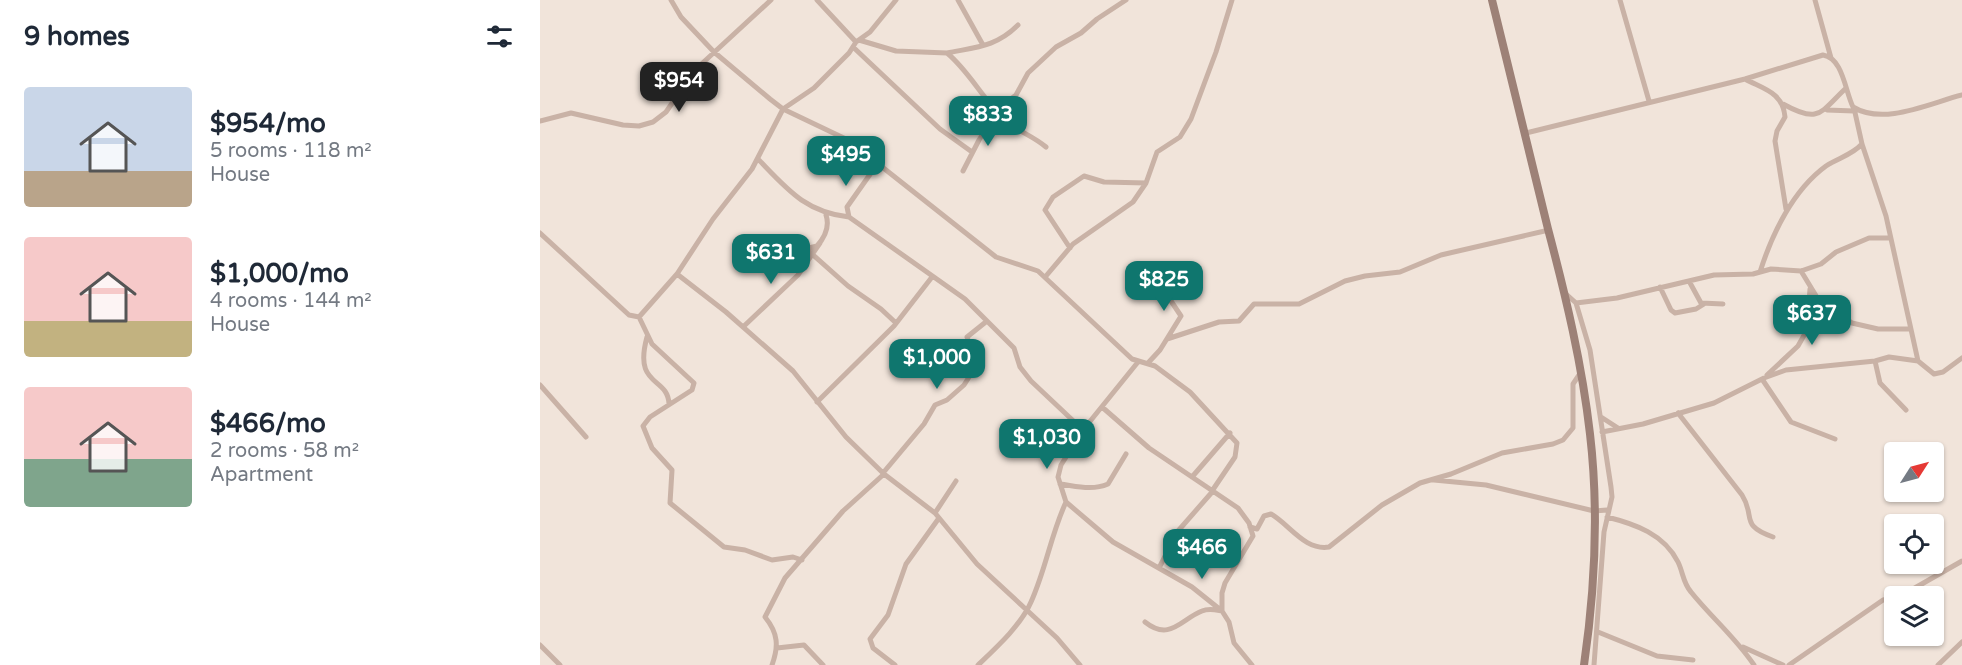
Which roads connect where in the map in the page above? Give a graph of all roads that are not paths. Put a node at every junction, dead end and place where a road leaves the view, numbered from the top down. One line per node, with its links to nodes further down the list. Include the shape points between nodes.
1 (671, 0): 14 (street, via 681,17)
2 (771, 0): 14 (street)
3 (817, 0): 12 (street)
4 (896, 0): 12 (street)
5 (958, 0): 13 (street)
6 (1126, 0): 25 (street, via 1056,46 1028,73 1014,98)
7 (1232, 0): 34 (street, via 1191,119 1178,139 1156,152)
8 (1492, 0): 27 (main road)
9 (1620, 0): 20 (street)
10 (1815, 0): 16 (street)
11 (1018, 25): 13 (street, via 1006,38)
12 (856, 43): 15 (street, via 896,51); 22 (street, via 808,92); 30 (street, via 940,129)
13 (983, 45): 15 (street)
14 (714, 52): 22 (street); 26 (street, via 695,70 666,112 653,122 623,125 571,113)
15 (947, 53): 25 (street)
16 (1832, 58): 17 (street, via 1823,55 1802,59); 18 (street)
17 (1745, 79): 20 (street); 21 (street, via 1770,91)
18 (1845, 88): 23 (street); 24 (street)
19 (1962, 95): 23 (street, via 1880,115)
20 (1649, 101): 27 (street)
21 (1783, 104): 24 (street, via 1806,115); 35 (street, via 1785,117 1775,141)
22 (783, 109): 31 (street); 32 (street, via 848,140)
23 (1854, 109): 24 (street); 28 (street)
24 (1827, 110)
25 (997, 112): 29 (street, via 1017,131); 30 (street)
26 (540, 122)
27 (1526, 133): 38 (main road)
28 (1862, 144): 35 (street, via 1819,172); 40 (street)
29 (1046, 147)
30 (972, 152): 33 (street)
31 (758, 159): 36 (street, via 787,189); 48 (street)
32 (878, 163): 37 (street, via 847,207); 49 (street, via 996,257 1033,267)
33 (963, 171)
34 (1146, 183): 44 (street, via 1125,210); 44 (street, via 1104,182 1084,176 1053,197 1045,210)
35 (1786, 211): 47 (street)
36 (826, 215): 37 (street); 42 (street, via 828,224)
37 (849, 217): 50 (street)
38 (1549, 230): 55 (main road); 65 (street, via 1441,255 1400,272 1345,281 1299,304 1254,304 1239,321 1219,322)
39 (540, 233): 59 (street, via 629,315)
40 (1890, 238): 46 (street, via 1869,238); 63 (street)
41 (796, 242): 43 (street)
42 (820, 243): 43 (street); 45 (street)
43 (803, 246): 45 (street)
44 (1070, 248): 49 (street)
45 (814, 255): 61 (street); 62 (street)
46 (1801, 271): 47 (street); 54 (street)
47 (1760, 272): 52 (street)
48 (677, 274): 59 (street); 62 (street)
49 (1046, 276): 69 (street)
50 (932, 277): 60 (street); 61 (street)
51 (1182, 279): 65 (street, via 1167,294 1181,316)
52 (1689, 281): 53 (street); 57 (street, via 1696,298)
53 (1660, 287): 56 (street); 57 (street, via 1675,313)
54 (1811, 288): 63 (street, via 1818,299 1852,323 1878,329); 72 (street, via 1807,330 1797,346)
55 (1566, 294): 56 (street); 71 (main road)
56 (1576, 303): 79 (street, via 1590,350)
57 (1704, 304): 58 (street)
58 (1723, 304)
59 (639, 317): 64 (street)
60 (987, 321): 81 (street, via 1014,348 1020,367 1031,381); 87 (street, via 967,337 973,365 964,385 935,405)
61 (896, 323): 74 (street)
62 (743, 327): 74 (street, via 804,382)
63 (1910, 329): 68 (street)
64 (647, 338): 75 (street, via 642,363 648,375 667,393); 75 (street, via 694,383 692,390)
65 (1167, 339): 70 (street)
66 (1962, 358): 68 (street, via 1934,374)
67 (1875, 361): 68 (street, via 1889,357); 72 (street, via 1796,369); 77 (street, via 1880,383)
68 (1918, 361)
69 (1138, 362): 70 (street); 76 (street)
70 (1148, 363): 83 (street, via 1190,392)
71 (1581, 372): 89 (street, via 1573,384 1573,428 1563,440 1498,454); 94 (main road, via 1590,436)
72 (1763, 379): 78 (street, via 1725,400); 85 (street, via 1791,422)
73 (540, 385): 84 (street)
74 (817, 402): 87 (street)
75 (669, 404): 99 (street, via 650,417 643,430 652,448 671,467 672,506 724,547 772,560)
76 (1102, 407): 81 (street); 88 (street, via 1149,448)
77 (1906, 411)
78 (1678, 413): 80 (street); 98 (street, via 1742,495 1754,527)
79 (1600, 415): 80 (street); 82 (street)
80 (1620, 428): 82 (street)
81 (1083, 430): 91 (street, via 1058,471)
82 (1602, 432): 95 (street, via 1609,457 1612,497)
83 (1230, 433): 88 (street); 92 (street, via 1238,443 1234,457)
84 (586, 437)
85 (1835, 439)
86 (1126, 454): 91 (street, via 1104,486)
87 (884, 473): 96 (street); 99 (street, via 827,528)
88 (1192, 477): 92 (street)
89 (1432, 480): 94 (street, via 1485,485); 97 (street, via 1389,501 1329,547 1310,544 1271,514 1264,516 1257,528)
90 (956, 481): 96 (street)
91 (1060, 484): 93 (street)
92 (1213, 491): 97 (street, via 1238,508); 101 (street, via 1178,531)
93 (1066, 502): 101 (street, via 1113,542); 104 (street)
94 (1594, 511): 95 (street); 120 (main road, via 1594,561)
95 (1607, 514): 107 (street); 110 (street, via 1654,535 1668,548 1686,585)
96 (937, 515): 104 (street, via 977,564); 113 (street, via 906,564 888,615 870,639 873,648)
97 (1250, 527): 105 (street, via 1252,539 1225,583)
98 (1773, 537)
99 (802, 560): 111 (street, via 785,578 765,614 776,632)
100 (1962, 561): 102 (street)
101 (1159, 568): 105 (street)
102 (1918, 586)
103 (1884, 600): 124 (street)
104 (1027, 610): 117 (street); 118 (street)
105 (1222, 611): 106 (street, via 1201,611 1183,625 1170,629 1154,629); 119 (street, via 1234,643)
106 (1145, 622)
107 (1598, 632): 112 (street, via 1657,656); 121 (street)
108 (1962, 642): 125 (street)
109 (540, 645): 114 (street)
110 (1740, 645): 122 (street); 123 (street)
111 (777, 648): 115 (street); 116 (street, via 804,645)
112 (1693, 660)
113 (892, 664)
114 (560, 665)
115 (772, 665)
116 (823, 665)
117 (978, 665)
118 (1080, 665)
119 (1252, 665)
120 (1584, 665)
121 (1594, 665)
122 (1754, 665)
123 (1783, 665)
124 (1789, 665)
125 (1938, 665)

